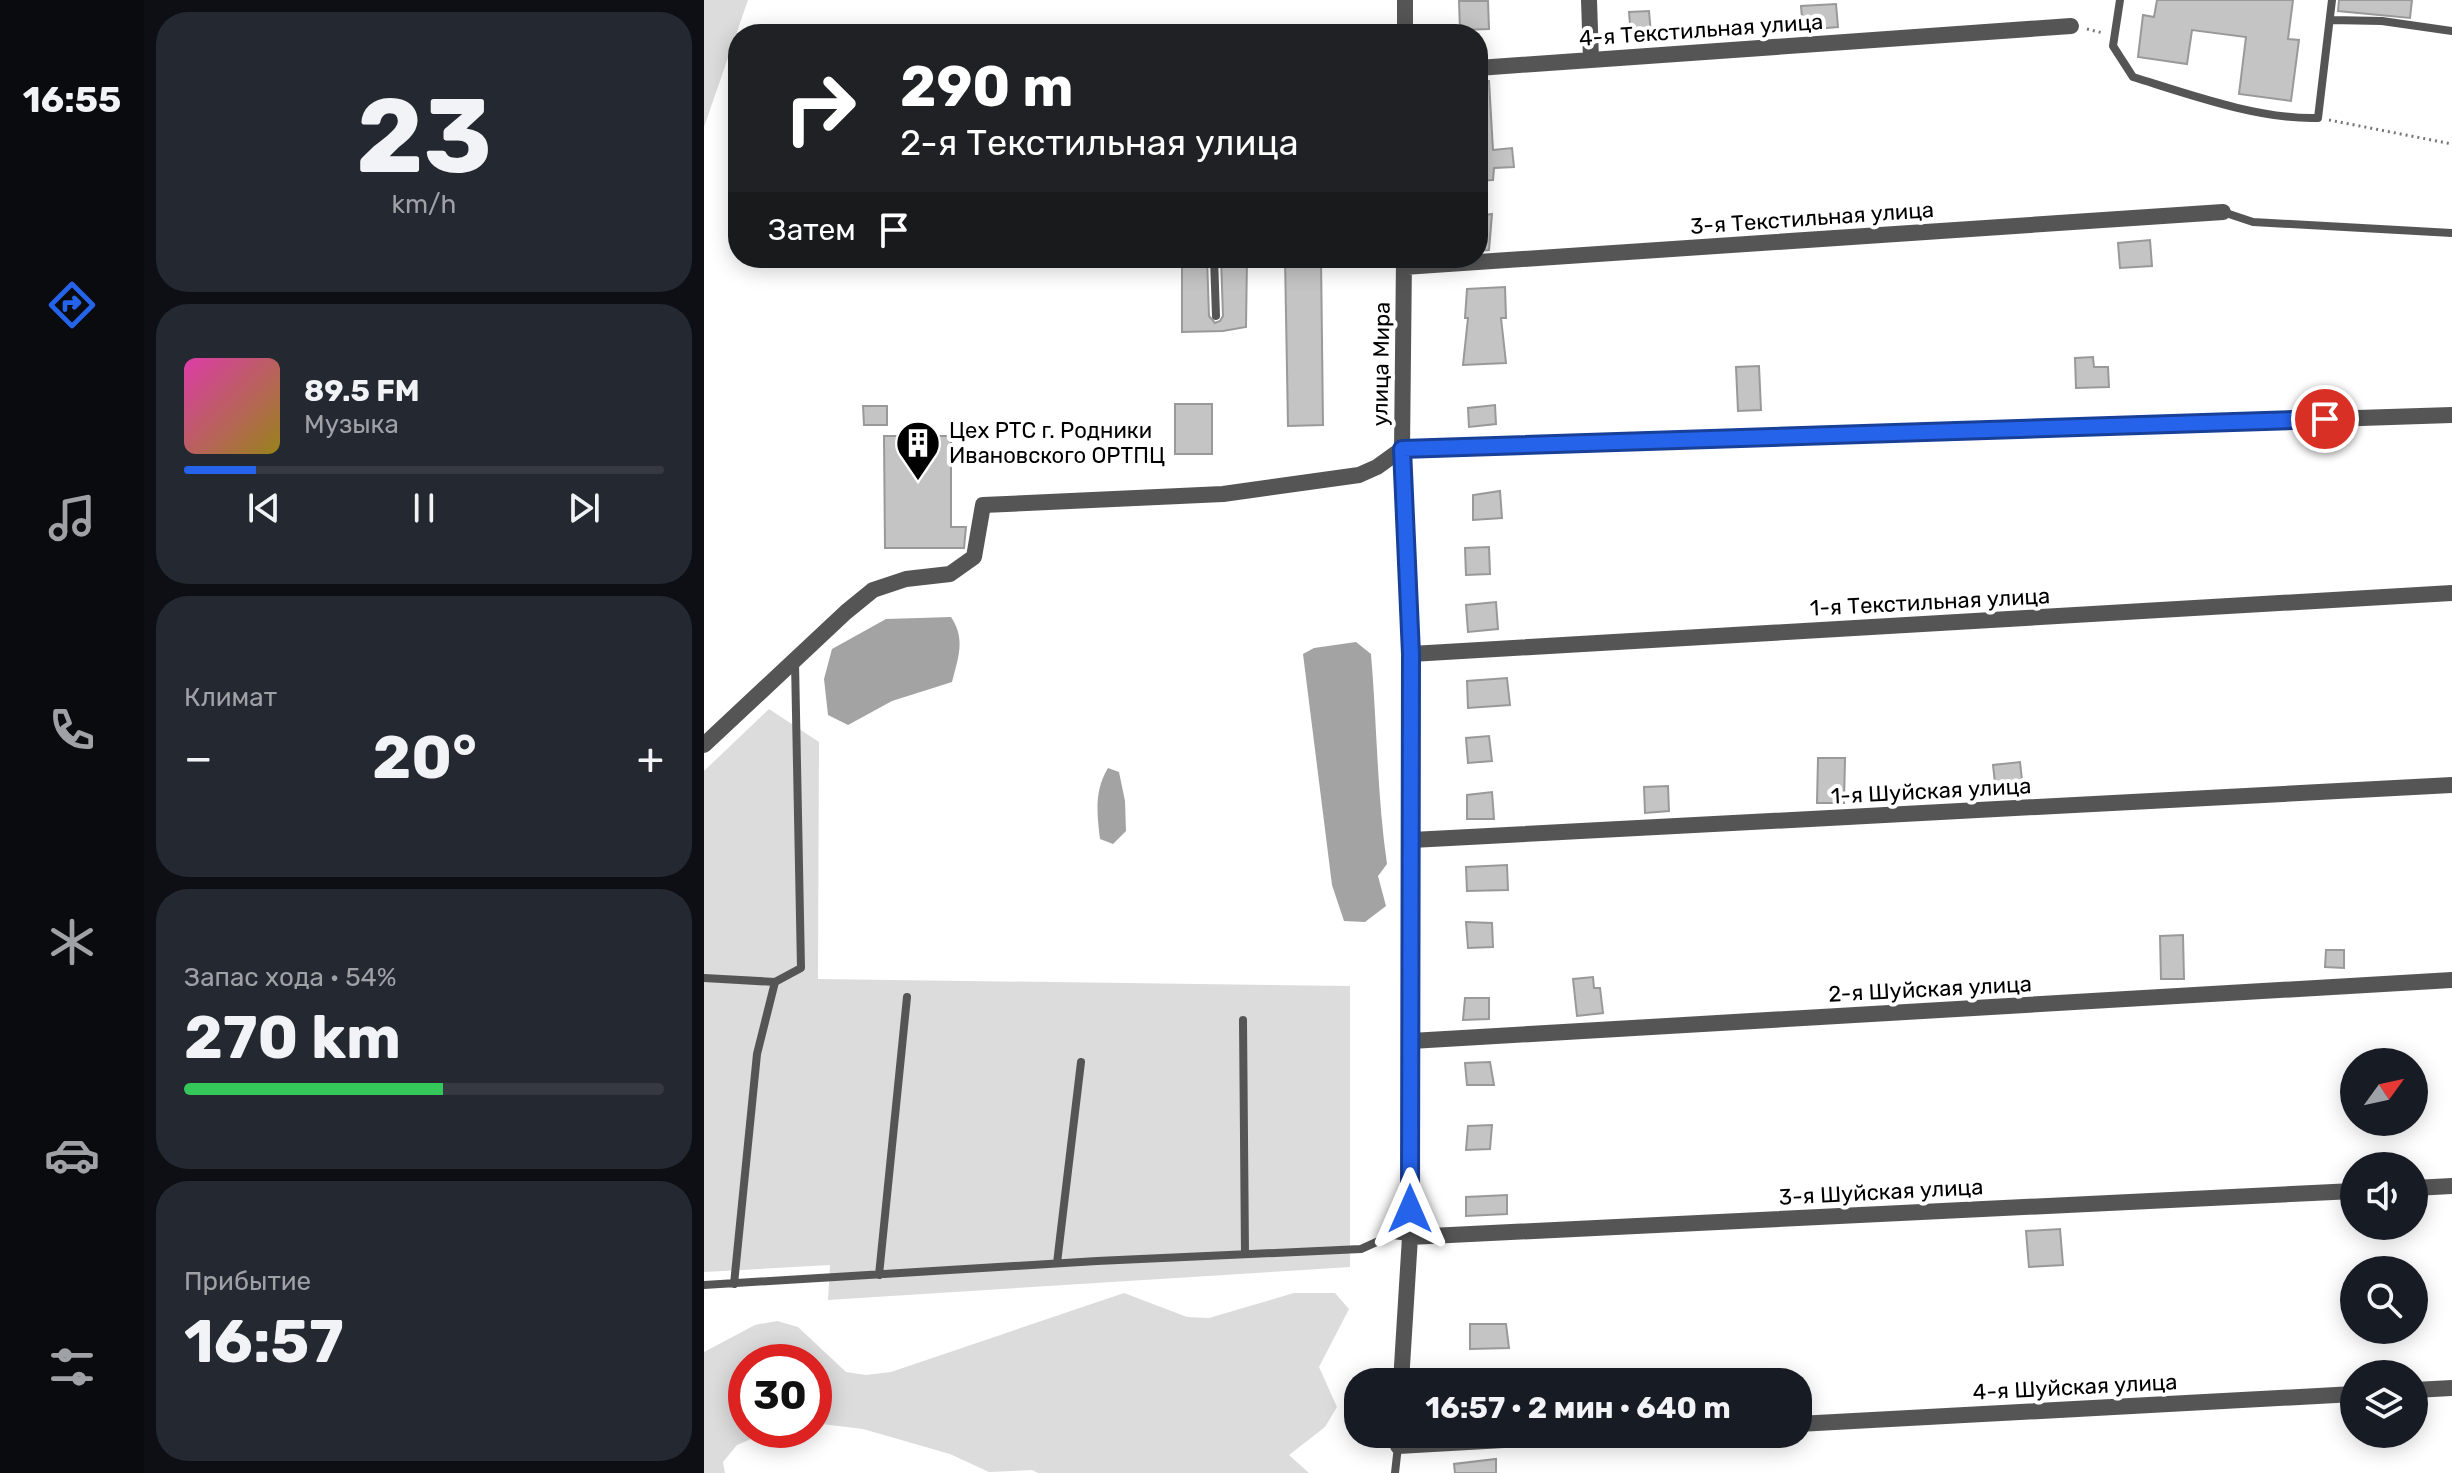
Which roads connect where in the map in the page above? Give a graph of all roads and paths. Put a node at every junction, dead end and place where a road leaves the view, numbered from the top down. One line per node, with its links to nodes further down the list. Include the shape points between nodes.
1 (1405, 0): 6 (street)
2 (1589, 0): 10 (street)
3 (2120, 0): 9 (lane)
4 (2332, 0): 5 (lane)
5 (2331, 20): 8 (lane); 12 (lane)
6 (1405, 24)
7 (2071, 26): 9 (path); 10 (street, 4-я Текстильная улица)
8 (2452, 31)
9 (2114, 35): 12 (lane, via 2113,46 2133,77 2224,104)
10 (1591, 60): 11 (street, 4-я Текстильная улица)
11 (1488, 67)
12 (2318, 118): 13 (path)
13 (2452, 144)
14 (2223, 212): 15 (lane, via 2253,222); 16 (street, 3-я Текстильная улица)
15 (2452, 233)
16 (1488, 257)
17 (1214, 268): 19 (lane)
18 (1404, 268): 21 (street, улица Мира)
19 (1216, 316)
20 (2452, 415): 21 (street)
21 (1402, 449): 23 (street, улица Мира); 24 (street, via 1359,475 1223,494 983,505 974,557 950,574 906,579 873,590)
22 (2452, 593): 23 (street, 1-я Текстильная улица)
23 (1411, 654): 27 (street, улица Мира)
24 (795, 661): 25 (street); 30 (lane, via 801,968)
25 (704, 745)
26 (2452, 785): 27 (street, 1-я Шуйская улица)
27 (1412, 840): 33 (street, улица Мира)
28 (704, 978): 30 (lane)
29 (2452, 980): 33 (street, 2-я Шуйская улица)
30 (775, 982): 42 (lane, via 757,1054)
31 (907, 997): 41 (lane)
32 (1243, 1020): 39 (lane)
33 (1411, 1041): 38 (street, улица Мира)
34 (1081, 1062): 40 (lane)
35 (2452, 1186): 36 (street)
36 (2428, 1187)
37 (2340, 1192): 38 (street, 3-я Шуйская улица)
38 (1410, 1237): 39 (lane, via 1392,1235 1361,1249); 44 (street, улица Мира)
39 (1245, 1254): 40 (lane)
40 (1057, 1263): 41 (lane)
41 (879, 1275): 42 (lane)
42 (734, 1284): 43 (lane)
43 (704, 1285)
44 (1402, 1368)
45 (2452, 1388): 46 (street)
46 (2428, 1389)
47 (2340, 1395): 48 (street, 4-я Шуйская улица)
48 (1812, 1423)
49 (1397, 1448): 50 (lane)
50 (1395, 1473)

